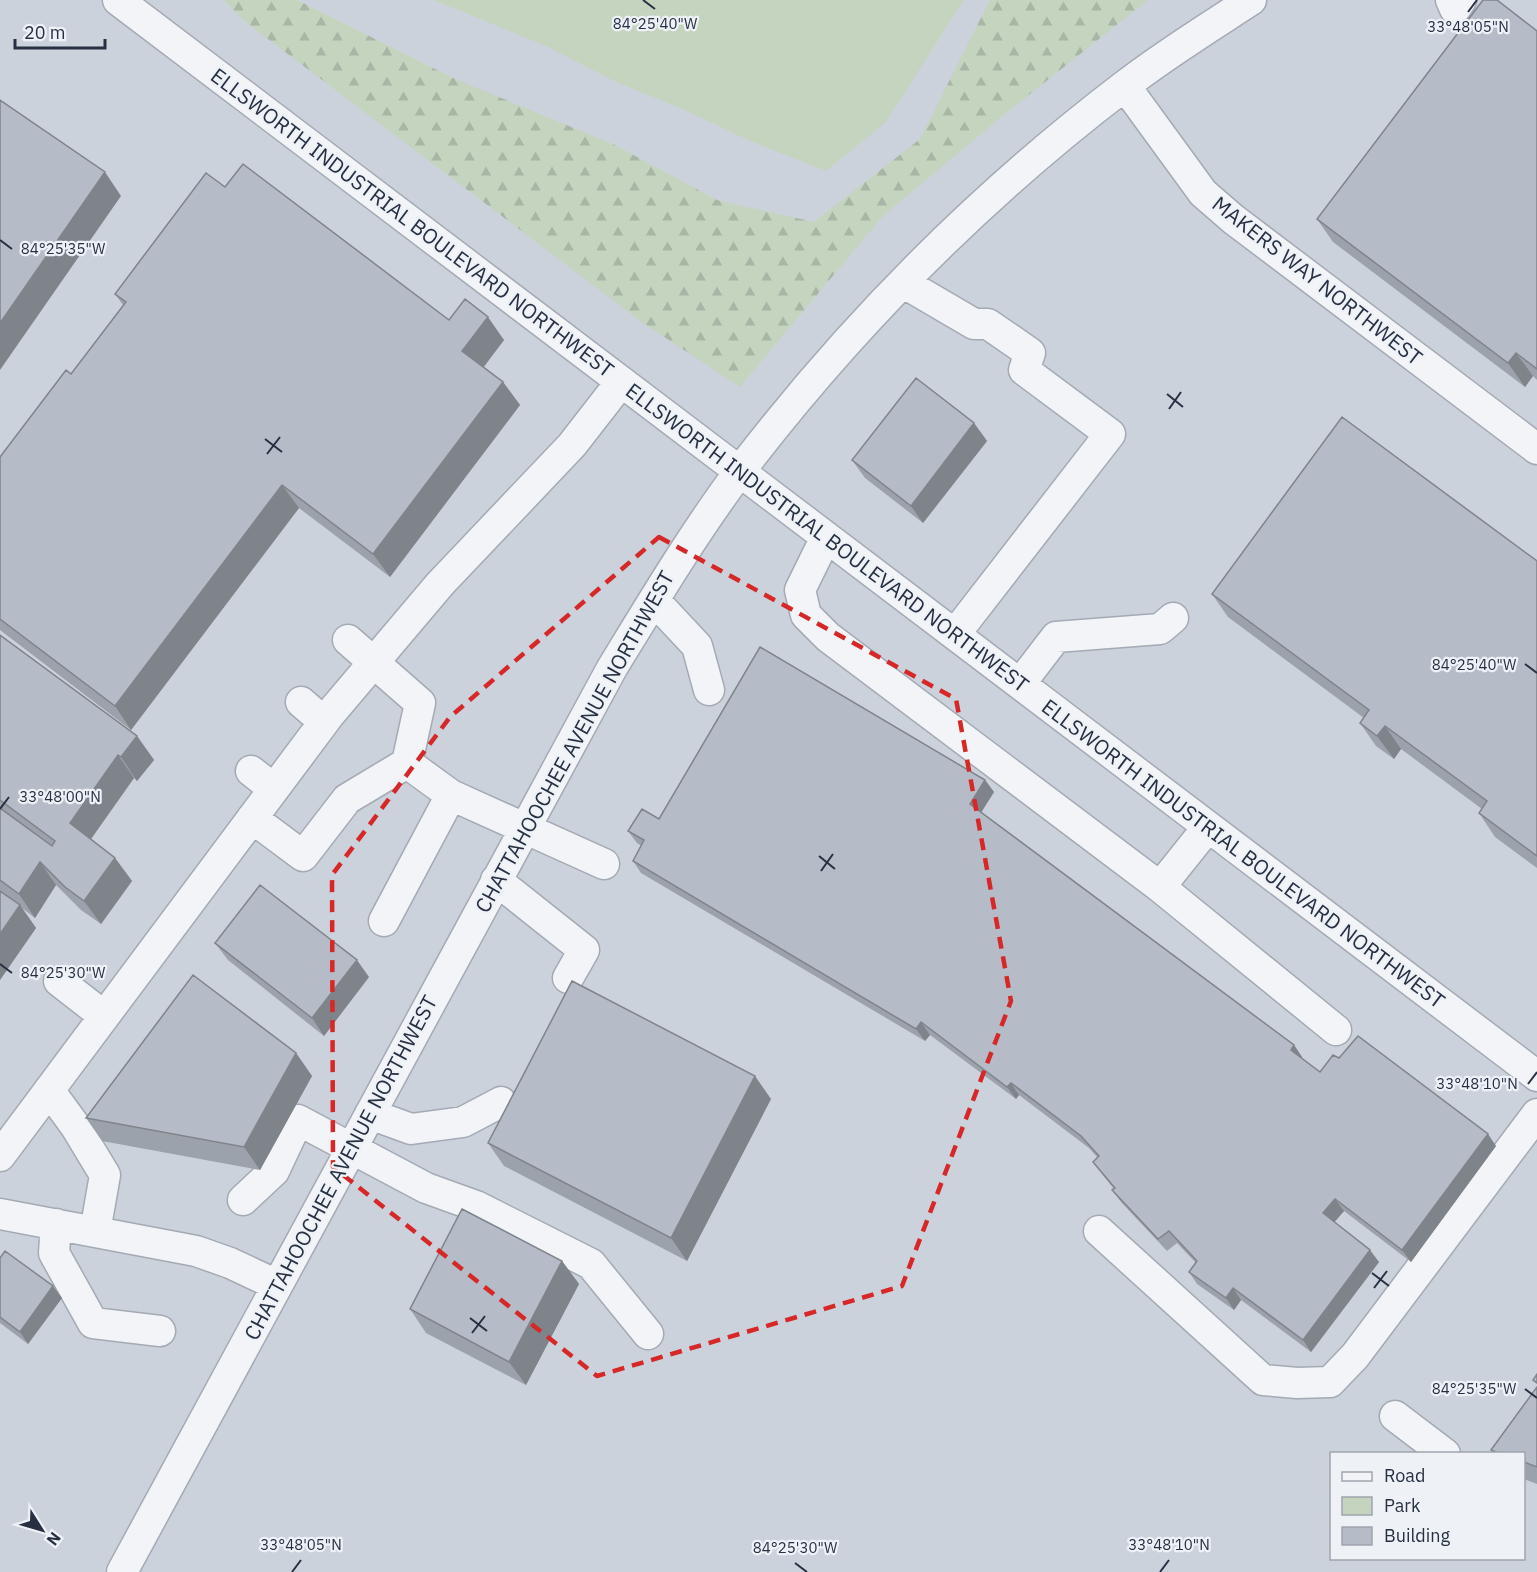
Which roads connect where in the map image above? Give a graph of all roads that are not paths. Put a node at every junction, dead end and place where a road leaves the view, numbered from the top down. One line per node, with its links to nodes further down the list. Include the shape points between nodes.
1 (118, 0): 5 (street, ELLSWORTH INDUSTRIAL BOULEVARD NORTHWEST)
2 (1251, 0): 3 (street, CHATTAHOOCHEE AVENUE NORTHWEST)
3 (1125, 86): 4 (street, CHATTAHOOCHEE AVENUE NORTHWEST, via 1055,140 966,219); 6 (street, MAKERS WAY NORTHWEST, via 1203,193)
4 (904, 283): 7 (street, CHATTAHOOCHEE AVENUE NORTHWEST, via 843,345); 11 (street, via 974,324 988,324 1030,353 1024,370 1110,434)
5 (621, 382): 7 (street, ELLSWORTH INDUSTRIAL BOULEVARD NORTHWEST); 13 (street, via 572,446 440,584)
6 (1537, 449)
7 (740, 472): 8 (street, ELLSWORTH INDUSTRIAL BOULEVARD NORTHWEST); 9 (street, CHATTAHOOCHEE AVENUE NORTHWEST)
8 (826, 537): 11 (street, ELLSWORTH INDUSTRIAL BOULEVARD NORTHWEST); 27 (street, via 800,590 806,615 828,637)
9 (654, 600): 15 (street, via 698,646); 24 (street, CHATTAHOOCHEE AVENUE NORTHWEST)
10 (1173, 618): 14 (street, via 1160,629 1056,637)
11 (955, 634): 14 (street, ELLSWORTH INDUSTRIAL BOULEVARD NORTHWEST)
12 (348, 640): 13 (street)
13 (374, 662): 17 (street); 18 (street, via 420,703)
14 (1020, 684): 23 (street, ELLSWORTH INDUSTRIAL BOULEVARD NORTHWEST)
15 (709, 690)
16 (301, 702): 17 (street)
17 (324, 722): 20 (street)
18 (407, 763): 21 (street); 22 (street, via 347,800 303,856)
19 (251, 771): 20 (street)
20 (274, 789): 22 (street)
21 (451, 795): 24 (street); 28 (street)
22 (252, 818): 31 (street)
23 (1208, 827): 27 (street); 33 (street, ELLSWORTH INDUSTRIAL BOULEVARD NORTHWEST)
24 (524, 829): 25 (street); 26 (street, CHATTAHOOCHEE AVENUE NORTHWEST)
25 (604, 864)
26 (496, 880): 29 (street, via 584,950); 36 (street, CHATTAHOOCHEE AVENUE NORTHWEST)
27 (1160, 887): 32 (street)
28 (384, 921)
29 (568, 978)
30 (58, 981): 31 (street)
31 (104, 1016): 34 (street)
32 (1336, 1030)
33 (1537, 1076)
34 (49, 1090): 39 (street); 44 (street, via 105,1175)
35 (501, 1102): 36 (street, via 463,1122 411,1129)
36 (370, 1114): 38 (street, CHATTAHOOCHEE AVENUE NORTHWEST)
37 (1537, 1114): 43 (street, via 1355,1356 1330,1382 1263,1380)
38 (351, 1150): 40 (street, via 298,1120 274,1171); 45 (street, CHATTAHOOCHEE AVENUE NORTHWEST); 47 (street, via 426,1188 476,1206 591,1264)
39 (0, 1156)
40 (243, 1200)
41 (0, 1214): 42 (street)
42 (57, 1224): 44 (street); 46 (street, via 54,1253 93,1323)
43 (1099, 1231)
44 (95, 1232): 45 (street, via 196,1251)
45 (277, 1285): 50 (street, CHATTAHOOCHEE AVENUE NORTHWEST)
46 (160, 1331)
47 (648, 1334)
48 (1395, 1416): 49 (street)
49 (1442, 1452)
50 (122, 1572)

